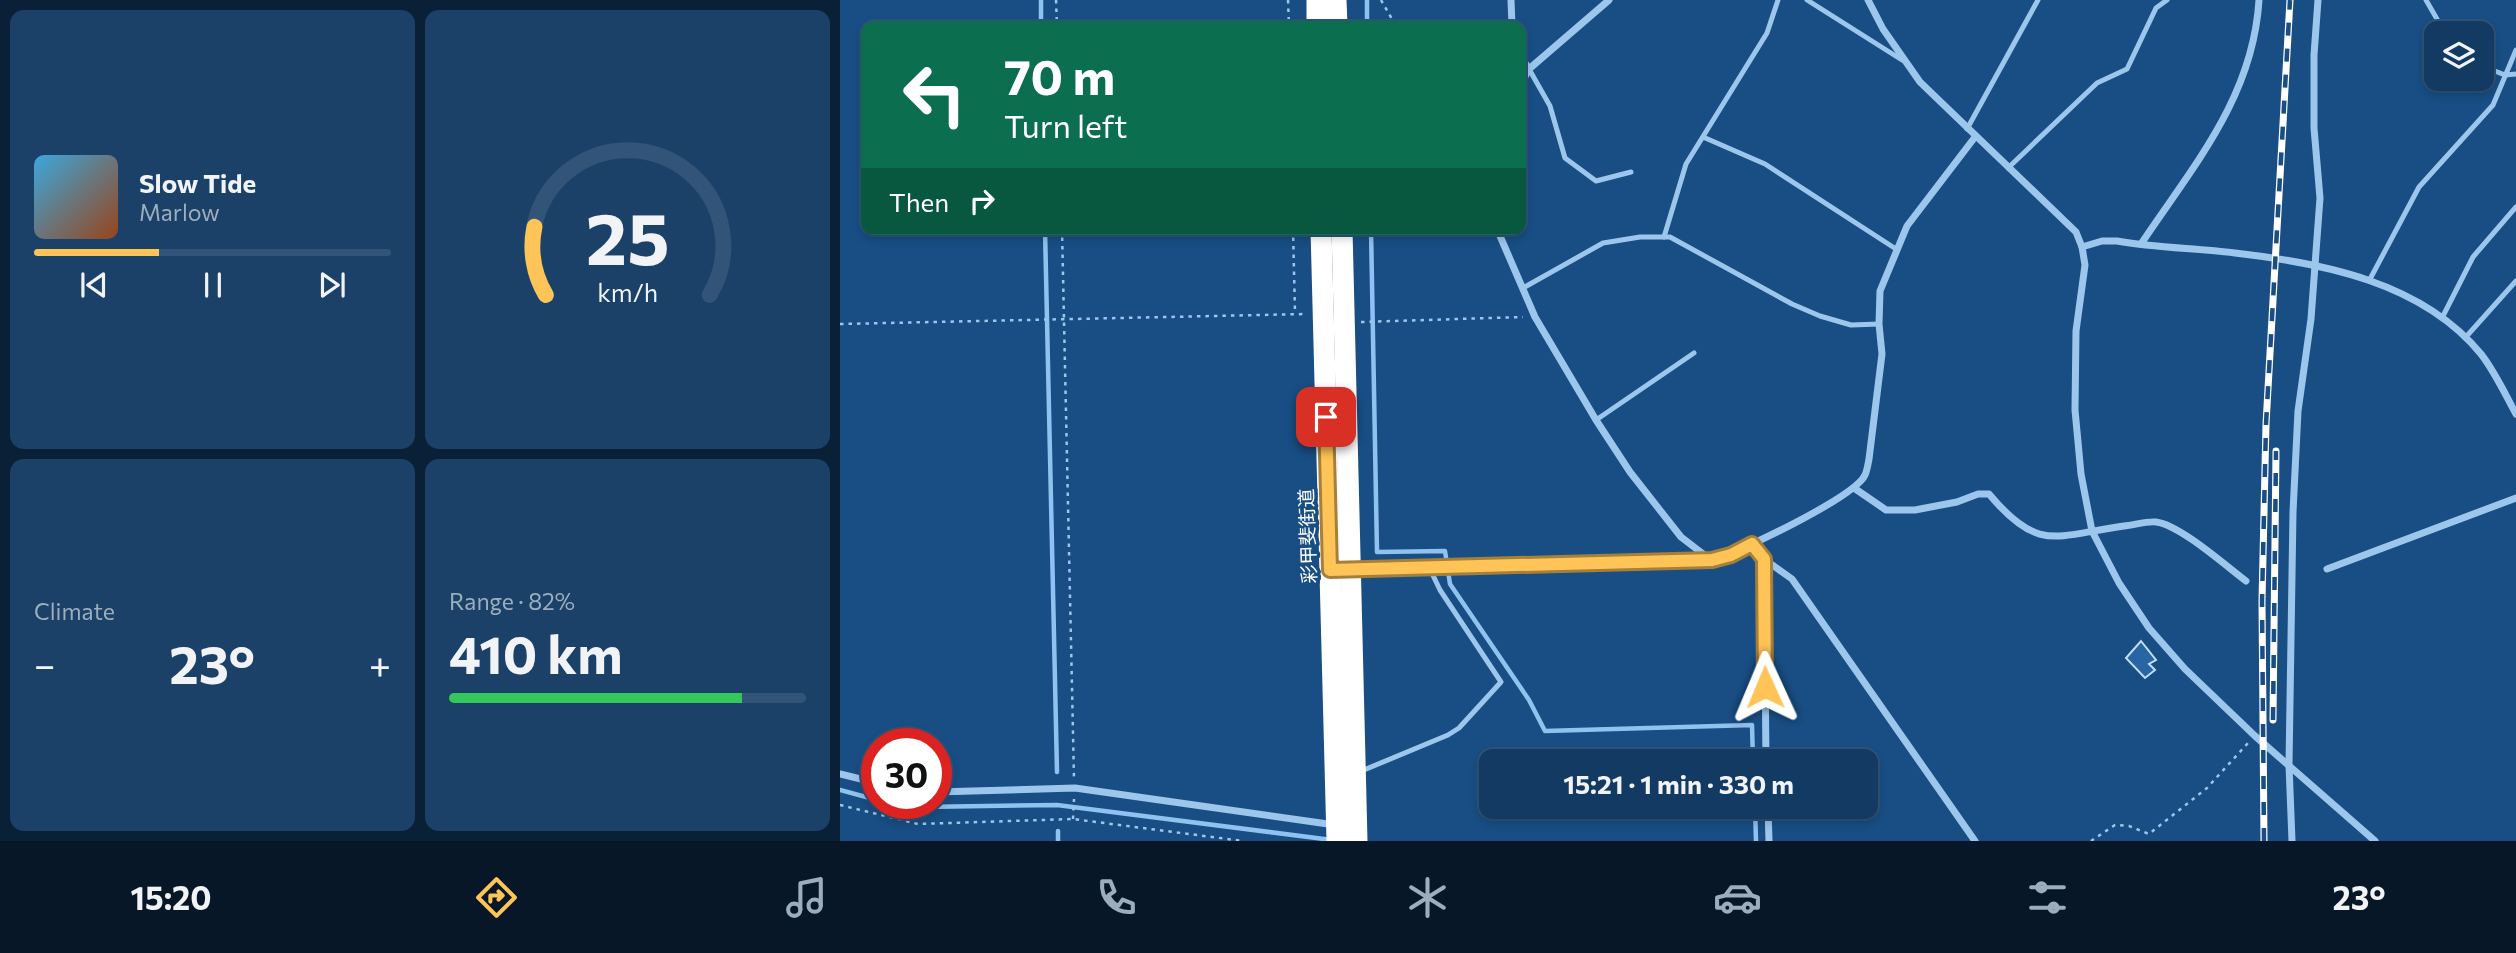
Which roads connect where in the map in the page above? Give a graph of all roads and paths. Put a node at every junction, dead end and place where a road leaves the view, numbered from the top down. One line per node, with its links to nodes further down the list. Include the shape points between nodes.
1 (1056, 0): 16 (path)
2 (1288, 0): 17 (path)
3 (1317, 0): 18 (highway)
4 (1336, 0): 19 (highway)
5 (1381, 0): 20 (path)
6 (1511, 0): 21 (street)
7 (1609, 0): 26 (street)
8 (1778, 0): 32 (lane, via 1767,33)
9 (1807, 0): 24 (lane)
10 (1868, 0): 24 (street)
11 (2038, 0): 31 (lane)
12 (2167, 0): 34 (lane, via 2156,8 2127,69 2097,83)
13 (2259, 0): 43 (street, via 2242,82 2198,161)
14 (2319, 0): 46 (street, via 2314,55 2320,198)
15 (2426, 0): 22 (lane)
16 (1057, 21)
17 (1289, 21)
18 (1317, 21)
19 (1337, 21)
20 (1392, 21)
21 (1512, 21)
22 (2438, 21)
23 (2516, 50): 30 (lane)
24 (1902, 60): 31 (street)
25 (1526, 64): 26 (street)
26 (1529, 69): 29 (street); 35 (lane, via 1550,106 1565,158 1596,181)
27 (2494, 70): 30 (lane)
28 (2516, 74): 30 (lane)
29 (1526, 75)
30 (2505, 75): 47 (lane, via 2493,106 2419,187)
31 (1967, 129): 33 (street)
32 (1703, 137): 42 (lane, via 1686,164); 45 (lane, via 1765,164)
33 (1975, 137): 34 (street); 45 (street, via 1907,226)
34 (2008, 167): 44 (street, via 2076,232)
35 (1631, 172)
36 (2516, 207): 53 (lane, via 2473,257)
37 (1062, 235): 54 (path)
38 (1293, 235): 50 (path)
39 (1321, 235): 51 (highway, 彩甲斐街道)
40 (1342, 235): 70 (highway, 彩甲斐街道)
41 (1500, 235): 49 (street)
42 (1664, 237): 49 (lane, via 1603,243); 57 (lane, via 1820,316 1851,325)
43 (2141, 244): 44 (street, via 2102,241); 46 (street)
44 (2082, 247): 64 (street, via 2085,265 2076,331 2076,410)
45 (1896, 249): 57 (street, via 1880,291)
46 (2316, 266): 47 (street); 74 (street, via 2298,411)
47 (2369, 281): 53 (street, via 2411,298)
48 (2516, 281): 58 (lane)
49 (1523, 288): 52 (street)
50 (1295, 315): 51 (path); 54 (path)
51 (1323, 315): 70 (highway, 彩甲斐街道)
52 (1535, 317): 55 (path); 61 (street)
53 (2442, 318): 58 (street)
54 (1064, 319): 56 (path); 78 (path)
55 (1362, 322)
56 (840, 324)
57 (1879, 324): 62 (street, via 1882,354 1869,459 1865,476)
58 (2465, 338): 60 (street, via 2490,366)
59 (1694, 353): 61 (lane)
60 (2516, 414)
61 (1596, 420): 67 (street, via 1681,537)
62 (1854, 488): 64 (street, via 1886,510 1915,510 1989,494 2009,518 2028,531 2074,537); 65 (street)
63 (2516, 498): 69 (street)
64 (2092, 531): 71 (street, via 2156,522 2177,530); 72 (street, via 2149,628)
65 (1752, 544): 66 (street); 67 (street)
66 (1764, 559): 73 (street); 86 (street, via 1792,579)
67 (1712, 560): 68 (street)
68 (1433, 567): 70 (street); 75 (lane, via 1440,590 1501,682 1448,735)
69 (2327, 569)
70 (1341, 570): 75 (highway, 彩甲斐街道); 83 (highway, 彩甲斐街道)
71 (2246, 581)
72 (2255, 736): 74 (street); 87 (path, via 2207,788 2149,834 2115,825)
73 (1766, 749)
74 (2289, 765): 88 (street); 89 (street)
75 (1356, 773): 83 (highway, 彩甲斐街道)
76 (840, 774): 77 (street)
77 (861, 779)
78 (1075, 788): 79 (street); 81 (path); 83 (street)
79 (952, 792)
80 (840, 805): 81 (path, via 918,824)
81 (1073, 819): 84 (path)
82 (1768, 819): 85 (street)
83 (1345, 834)
84 (1243, 841)
85 (1769, 841)
86 (1975, 841)
87 (2091, 841)
88 (2291, 841)
89 (2375, 841)

